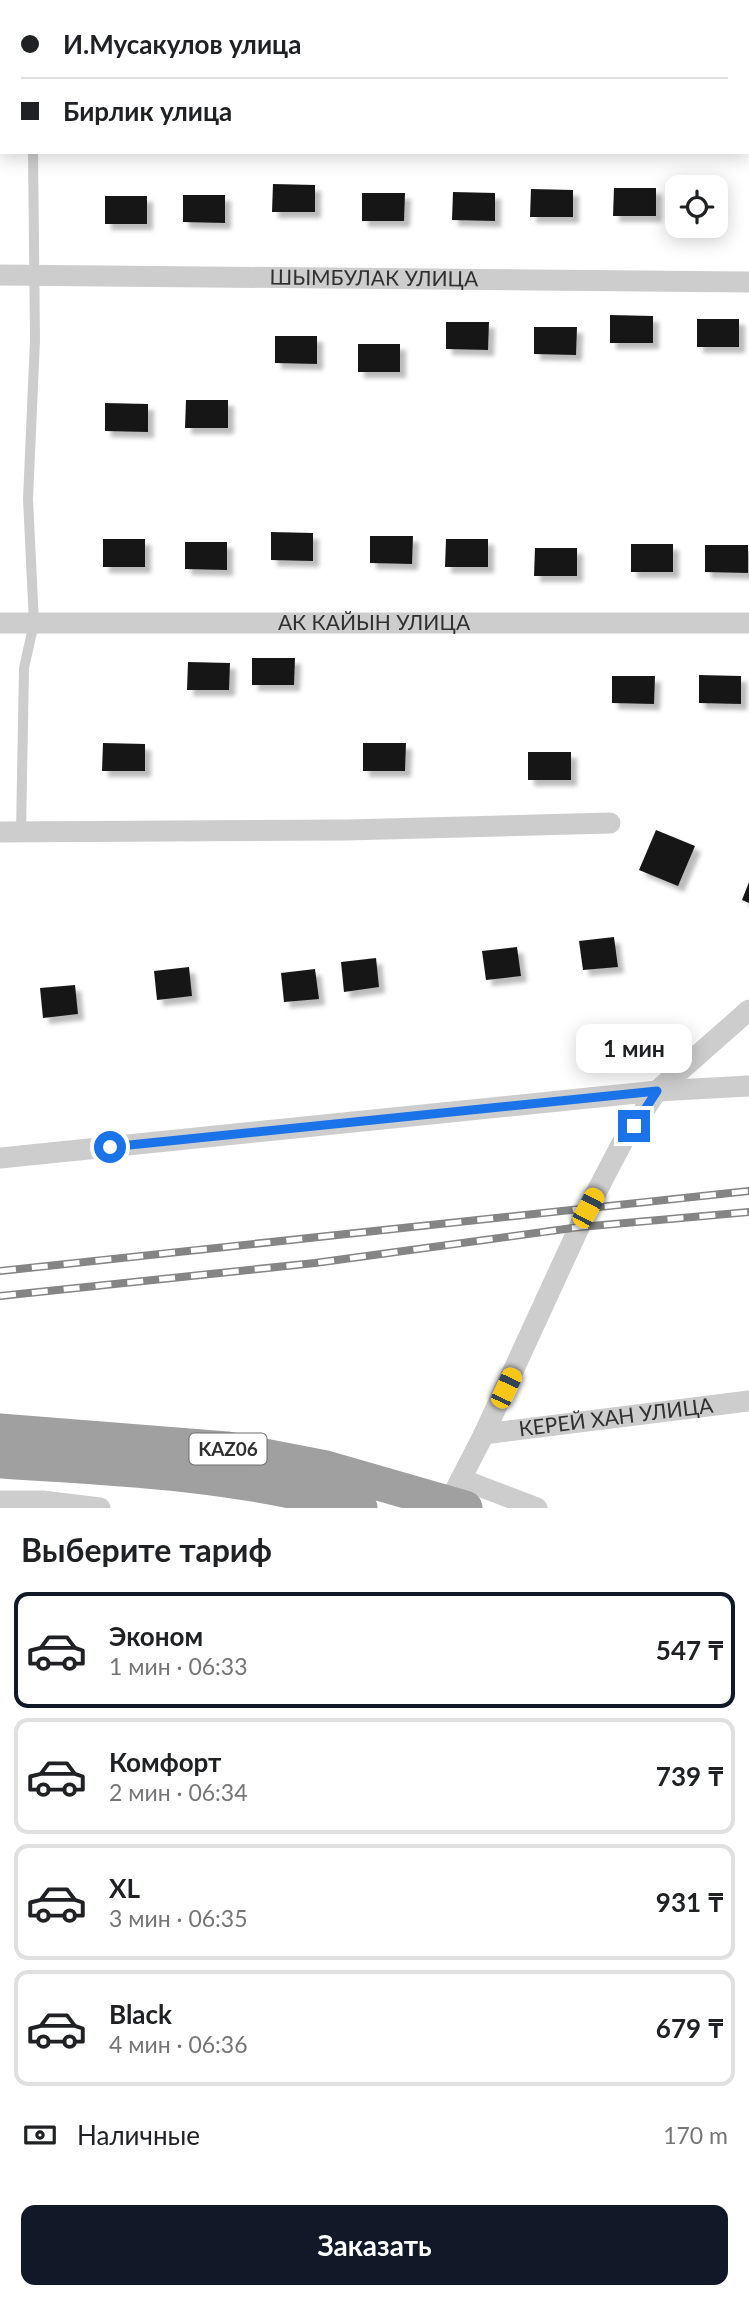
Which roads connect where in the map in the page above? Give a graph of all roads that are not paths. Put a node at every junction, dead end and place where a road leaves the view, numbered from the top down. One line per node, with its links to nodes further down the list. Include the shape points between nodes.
1 (33, 154): 2 (lane)
2 (33, 274): 3 (street, ШЫМБУЛАК УЛИЦА); 4 (street, ШЫМБУЛАК УЛИЦА); 6 (lane, via 28,499)
3 (0, 275)
4 (749, 282)
5 (0, 622): 6 (street, АК КАЙЫН УЛИЦА)
6 (34, 623): 7 (street, АК КАЙЫН УЛИЦА); 9 (lane, via 24,668)
7 (749, 623)
8 (610, 823): 9 (street)
9 (10, 832)
10 (749, 1010): 12 (street)
11 (749, 1086): 12 (street)
12 (657, 1091): 13 (street); 16 (street, via 622,1143 588,1208)
13 (0, 1158)
14 (749, 1401): 16 (street, КЕРЕЙ ХАН УЛИЦА)
15 (0, 1431): 18 (highway, KАZ06, via 227,1449)
16 (484, 1434): 18 (street)
17 (0, 1461): 21 (highway, KАZ06, via 223,1478)
18 (455, 1499): 22 (street)
19 (0, 1501): 20 (street)
20 (100, 1508)
21 (360, 1508)
22 (537, 1508)

